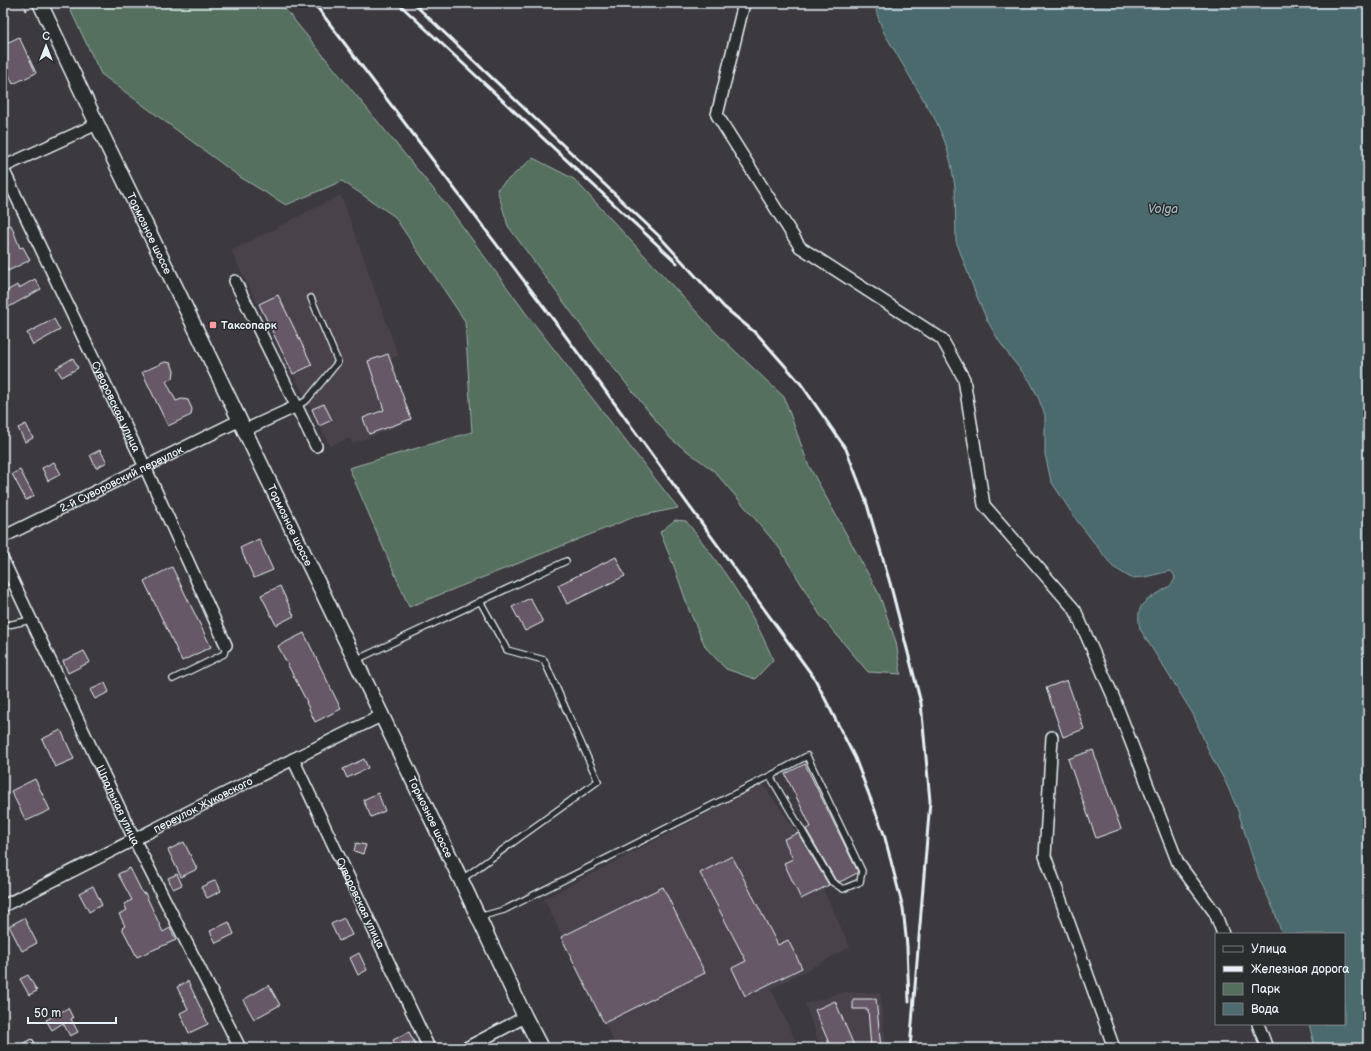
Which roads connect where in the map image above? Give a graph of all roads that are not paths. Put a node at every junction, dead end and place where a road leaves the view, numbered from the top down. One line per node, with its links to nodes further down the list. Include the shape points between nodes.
1 (40, 3): 3 (street, Тормозное шоссе)
2 (744, 3): 28 (street, via 717,115 800,247 942,339 964,379 984,505 1075,610 1113,696 1178,863 1215,913)
3 (97, 124): 4 (street); 8 (street, Тормозное шоссе)
4 (3, 168): 10 (street, Суворовская улица)
5 (235, 281): 7 (street)
6 (311, 298): 7 (lane, via 338,362 307,400)
7 (297, 406): 8 (street, 2-й Суворовский переулок); 9 (street)
8 (242, 425): 10 (street, 2-й Суворовский переулок); 18 (street, Тормозное шоссе)
9 (316, 446)
10 (145, 467): 11 (street, 2-й Суворовский переулок); 17 (street, Суворовская улица)
11 (3, 537)
12 (3, 560): 15 (street, Шпальная улица)
13 (566, 561): 14 (lane)
14 (480, 601): 18 (lane); 25 (lane, via 507,650 544,660 598,782)
15 (31, 620): 16 (lane); 24 (street, Шпальная улица)
16 (3, 626)
17 (226, 645): 19 (lane, via 224,654)
18 (355, 660): 20 (street, Тормозное шоссе)
19 (173, 679)
20 (381, 716): 22 (street, переулок Жуковского); 25 (street, Тормозное шоссе)
21 (1052, 737): 37 (street, via 1045,856)
22 (292, 759): 24 (street, переулок Жуковского); 34 (street, Суворовская улица)
23 (770, 776): 23 (lane, via 832,882 843,889 860,882 862,871 807,756); 27 (lane, via 504,910)
24 (135, 841): 26 (street, переулок Жуковского); 33 (street, Шпальная улица)
25 (461, 880): 27 (street, Тормозное шоссе)
26 (3, 906)
27 (478, 917): 29 (street, Тормозное шоссе)
28 (1223, 933)
29 (525, 1017): 35 (street); 36 (street, Тормозное шоссе)
30 (1258, 1025): 38 (street)
31 (31, 1043): 32 (lane)
32 (22, 1048)
33 (240, 1048)
34 (429, 1048)
35 (466, 1048)
36 (541, 1048)
37 (1114, 1048)
38 (1267, 1048)

